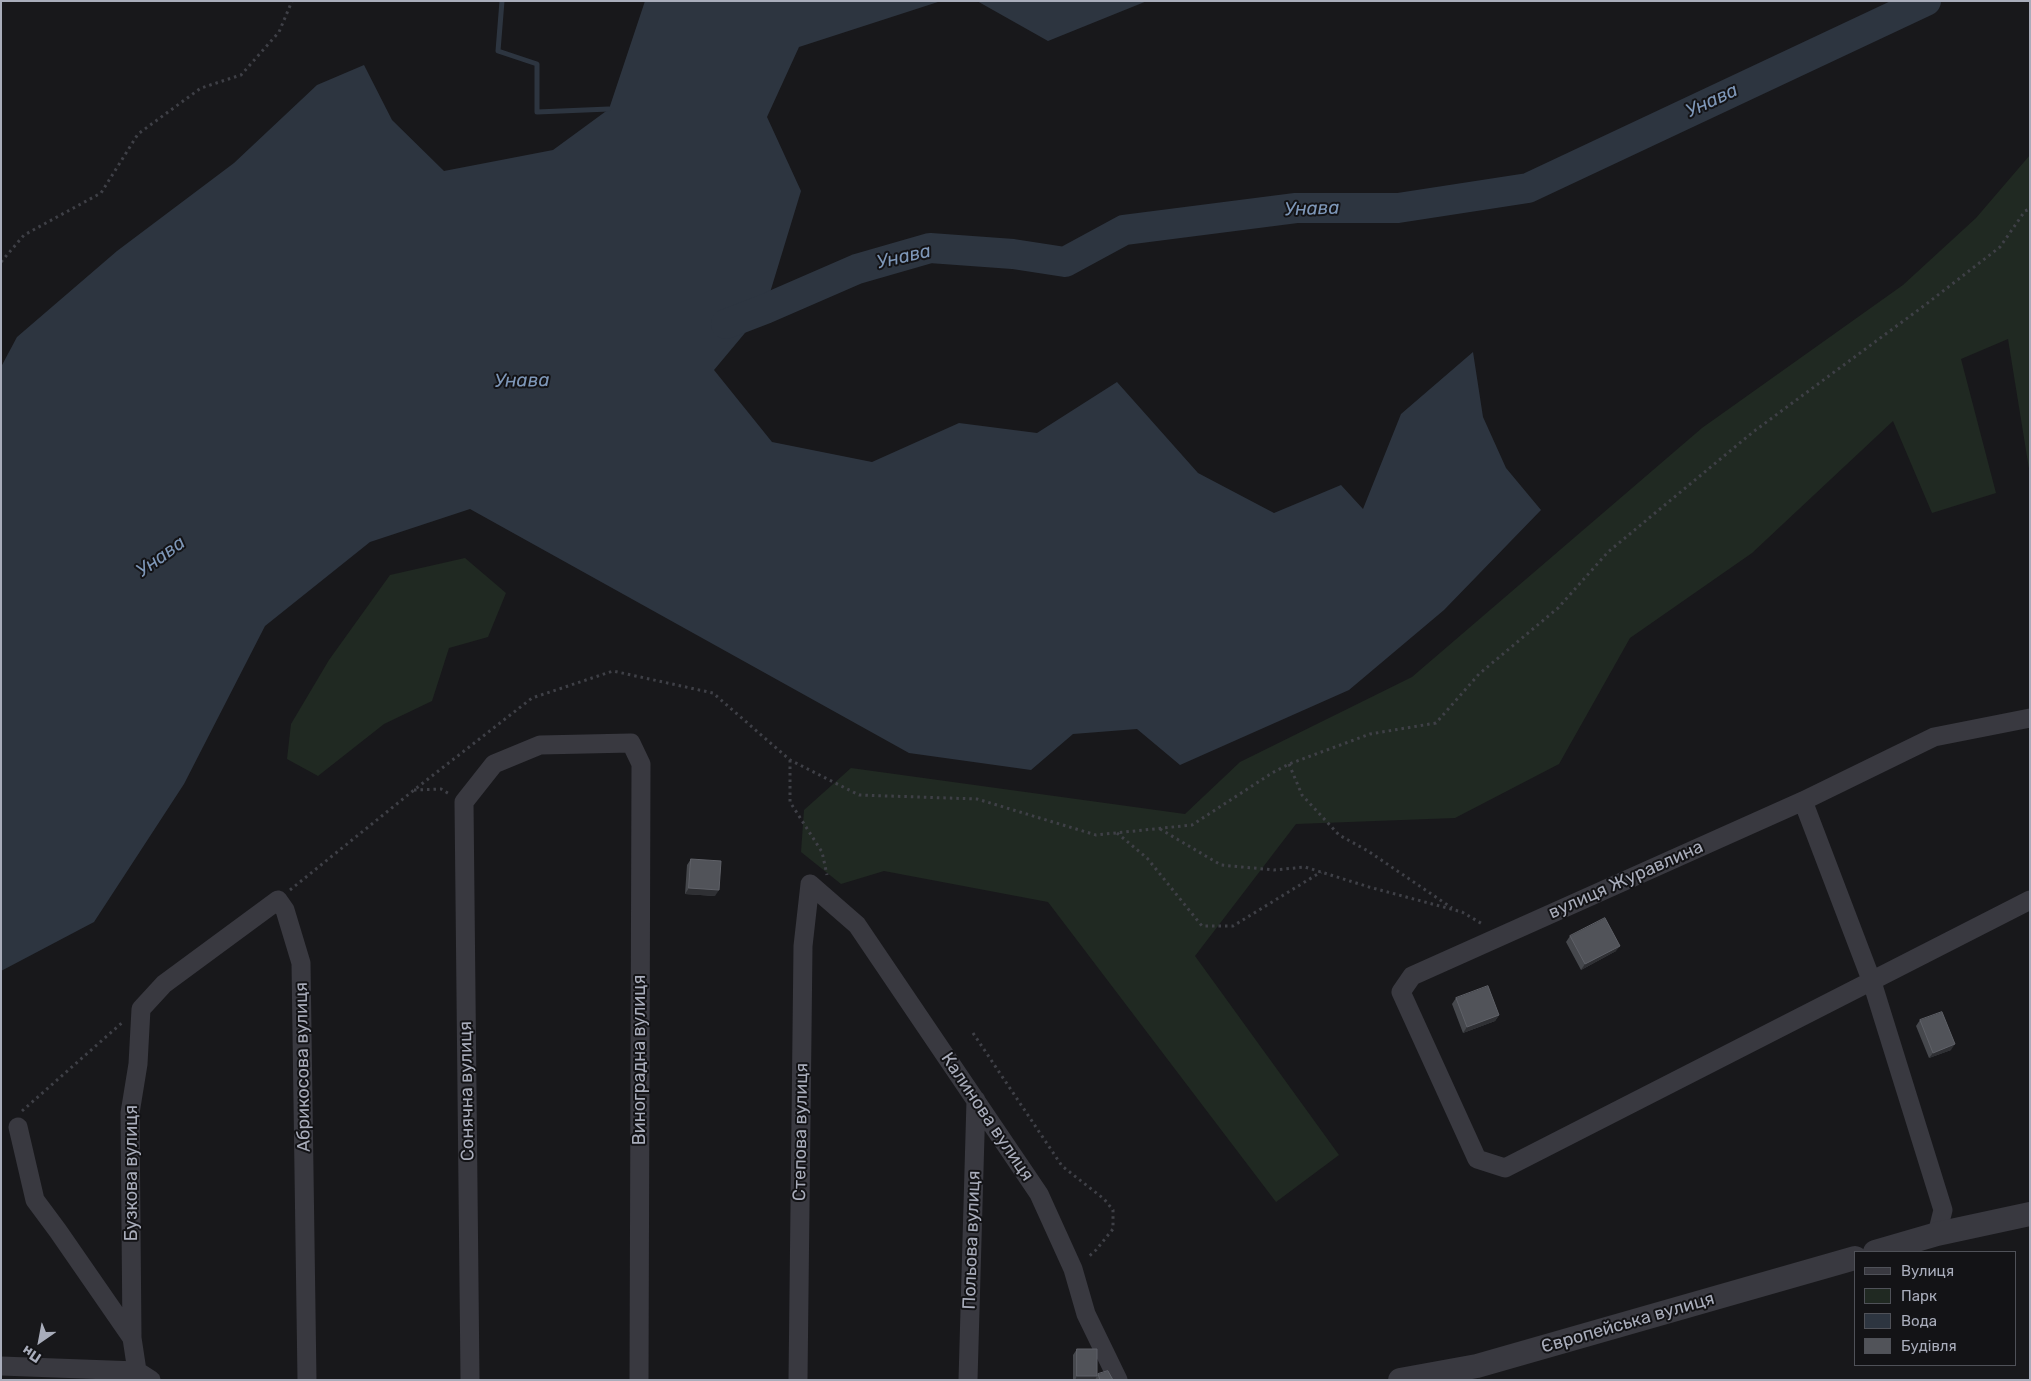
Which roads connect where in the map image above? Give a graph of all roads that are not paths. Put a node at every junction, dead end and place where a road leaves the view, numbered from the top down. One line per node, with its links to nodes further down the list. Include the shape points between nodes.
1 (2030, 718): 3 (street, вулиця Журавлина, via 1934,737)
2 (631, 743): 18 (street, Сонячна вулиця, via 540,745 494,764 464,802); 19 (street, Виноградна вулиця, via 641,764)
3 (1803, 801): 6 (street); 6 (street, вулиця Журавлина, via 1412,976 1401,992 1477,1158 1505,1168)
4 (810, 884): 8 (street, Калинова вулиця, via 857,925); 20 (street, Степова вулиця, via 804,946)
5 (2030, 901): 6 (street)
6 (1872, 982): 11 (street, via 1944,1210)
7 (141, 1009): 14 (street, Бузкова вулиця, via 138,1064 130,1113); 17 (street, Абрикосова вулиця, via 164,984 278,900 285,910 302,963)
8 (976, 1100): 21 (street, Польова вулиця); 22 (street, Калинова вулиця, via 1039,1194 1072,1269 1086,1314)
9 (18, 1127): 14 (street, via 35,1200)
10 (2030, 1214): 11 (street)
11 (1937, 1234): 12 (street)
12 (1878, 1251)
13 (1854, 1258): 23 (street, Європейська вулиця, via 1477,1366)
14 (132, 1338): 16 (street, Бузкова вулиця)
15 (1, 1366): 16 (street)
16 (140, 1377)
17 (306, 1380)
18 (470, 1380)
19 (639, 1380)
20 (798, 1380)
21 (968, 1380)
22 (1118, 1380)
23 (1400, 1380)

